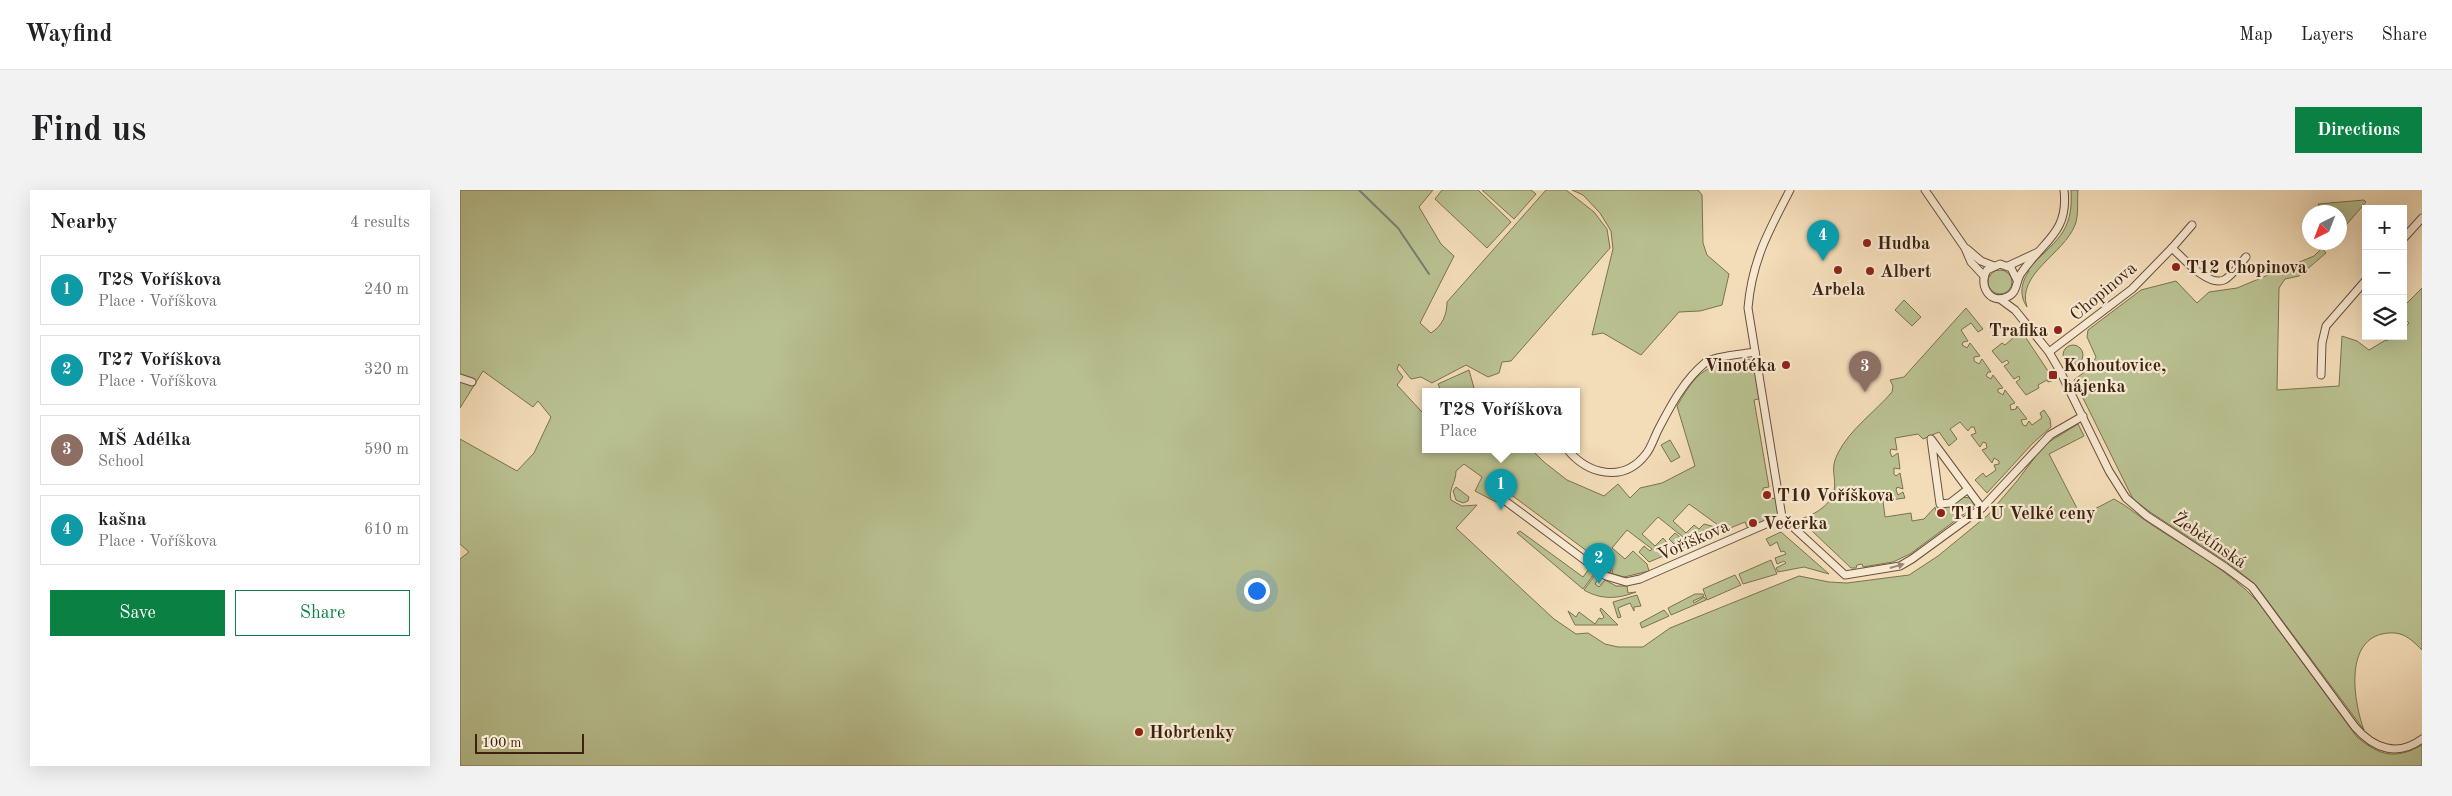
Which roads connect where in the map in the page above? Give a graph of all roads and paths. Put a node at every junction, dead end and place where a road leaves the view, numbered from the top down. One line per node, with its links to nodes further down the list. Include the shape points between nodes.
1 (1790, 190): 19 (street, via 1758,256 1751,279 1748,308)
2 (1925, 190): 7 (street)
3 (2064, 190): 9 (street, via 2066,207 2062,221)
4 (2422, 218): 6 (street)
5 (2192, 225): 8 (street, Chopinova)
6 (2407, 235)
7 (1965, 248): 11 (street); 13 (street, via 1971,262)
8 (2172, 248): 10 (street, via 2207,279 2217,282 2226,279); 20 (street, Chopinova, via 2132,289)
9 (2038, 251): 12 (street); 14 (street)
10 (2246, 257)
11 (1994, 266): 12 (street); 13 (street)
12 (2008, 266): 14 (street)
13 (1984, 276): 17 (street, via 1986,292)
14 (2017, 280): 16 (street)
15 (2362, 285): 21 (street, via 2326,326 2322,343)
16 (2013, 293): 17 (street); 18 (street, Žebětínská)
17 (2000, 299): 18 (street, Žebětínská)
18 (2016, 310): 20 (street, Žebětínská)
19 (1755, 352): 25 (street, via 1708,360 1696,371 1683,385 1645,455 1631,467 1611,473 1592,470); 29 (street)
20 (2049, 352): 24 (street, Žebětínská)
21 (2322, 375)
22 (460, 378): 23 (street)
23 (472, 382)
24 (2082, 416): 28 (street, via 2042,442); 30 (street, Žebětínská, via 2111,476 2126,498 2147,516 2252,587 2361,733 2377,745 2392,750 2407,748)
25 (1570, 453)
26 (1968, 489): 26 (street, via 1943,454 1931,439 1940,504 1950,503); 28 (street)
27 (1504, 500): 29 (street, Voříškova, via 1606,576 1626,582 1640,579)
28 (1982, 508): 29 (street, one-way to 28, via 1845,576 1900,566)
29 (1782, 518)
30 (2422, 739)

